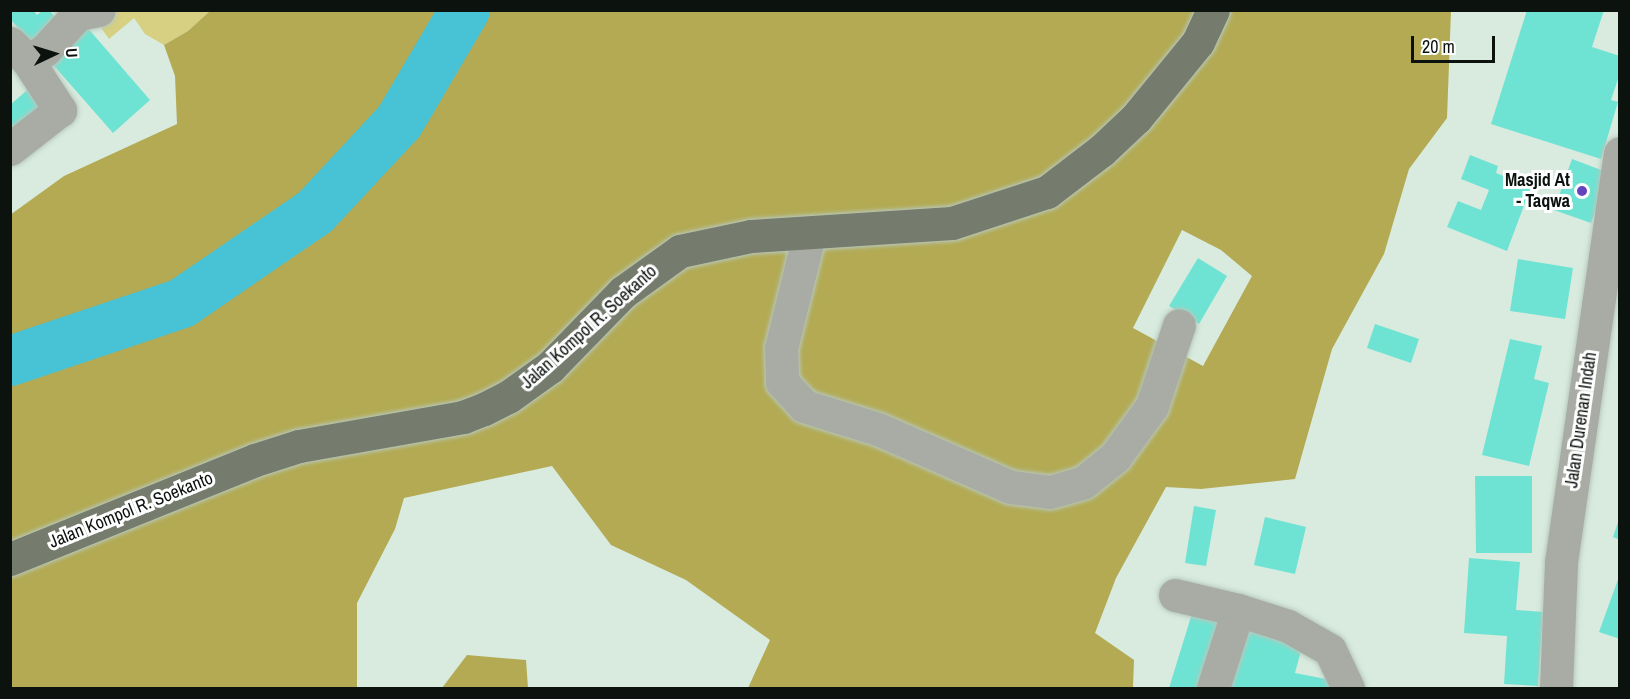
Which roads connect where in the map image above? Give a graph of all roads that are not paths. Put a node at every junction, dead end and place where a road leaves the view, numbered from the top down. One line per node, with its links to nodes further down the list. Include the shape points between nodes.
1 (99, 10): 3 (street, via 78,14 45,50)
2 (1213, 10): 6 (main road, Jalan Kompol R. Soekanto, via 1198,42 1136,118 1047,192 952,223)
3 (19, 52): 4 (street, via 60,110)
4 (10, 149)
5 (1620, 153): 7 (street, Jalan Durenan Indah)
6 (809, 235): 8 (street, via 781,348 782,382 804,406 878,429 1011,487 1050,492 1061,489 1084,482 1115,457 1152,406); 9 (main road, Jalan Kompol R. Soekanto, via 751,236 680,250 623,292 550,367 484,409 463,417 299,446)
7 (1613, 237): 14 (street, Jalan Durenan Indah, via 1561,562)
8 (1179, 325)
9 (10, 559)
10 (1174, 595): 11 (street)
11 (1238, 610): 12 (street, via 1288,626 1330,650); 13 (street)
12 (1346, 687)
13 (1213, 688)
14 (1556, 688)

